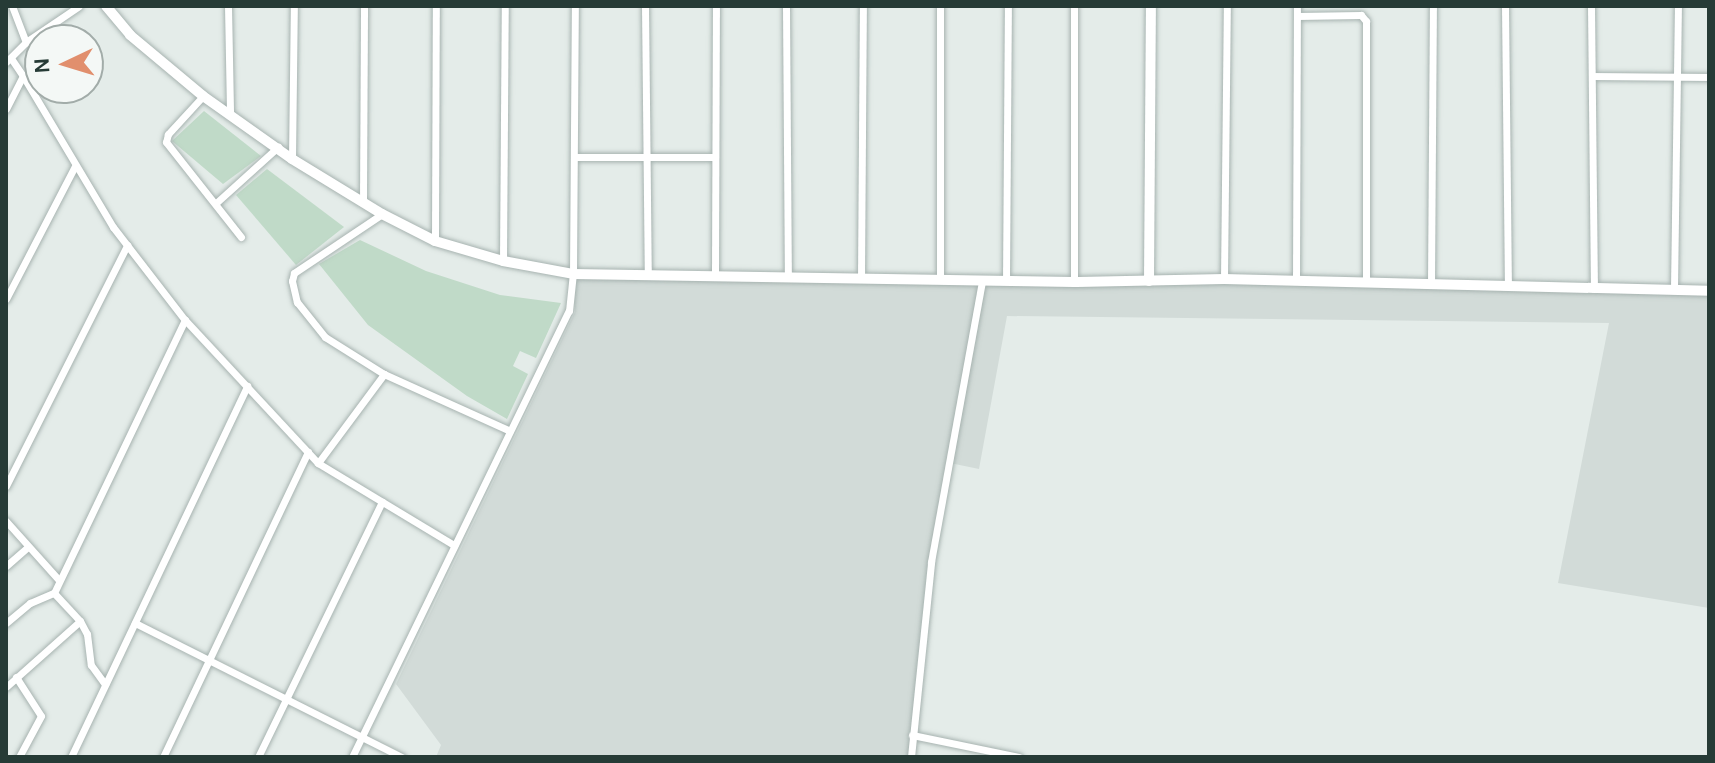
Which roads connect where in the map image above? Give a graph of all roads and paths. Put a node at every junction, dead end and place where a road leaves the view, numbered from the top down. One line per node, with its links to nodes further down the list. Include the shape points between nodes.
1 (79, 6): 25 (street)
2 (106, 6): 33 (main road, via 130,35)
3 (228, 6): 35 (street)
4 (294, 6): 40 (street)
5 (364, 6): 43 (street)
6 (436, 6): 46 (street)
7 (505, 6): 48 (street)
8 (575, 6): 38 (street)
9 (645, 6): 37 (street)
10 (716, 6): 39 (street)
11 (786, 6): 52 (street)
12 (863, 6): 53 (street)
13 (940, 6): 55 (street)
14 (1008, 6): 57 (street)
15 (1074, 6): 60 (street)
16 (1151, 6): 58 (main road)
17 (1227, 6): 54 (street)
18 (1297, 6): 24 (street)
19 (1433, 6): 62 (street)
20 (1505, 6): 63 (street)
21 (1591, 6): 30 (street)
22 (1678, 6): 32 (street)
23 (11, 11): 26 (street)
24 (1297, 16): 59 (street); 61 (street, via 1361,15 1366,21)
25 (52, 24)
26 (24, 38)
27 (24, 44): 28 (street)
28 (9, 60): 29 (street)
29 (23, 76): 34 (street); 41 (street)
30 (1593, 76): 32 (street); 64 (street)
31 (1709, 77): 32 (street)
32 (1677, 78): 65 (street)
33 (203, 96): 35 (main road); 42 (street, via 166,142)
34 (6, 109)
35 (230, 115): 36 (main road)
36 (278, 147): 40 (main road); 42 (street)
37 (646, 156): 38 (street); 39 (street); 50 (street)
38 (574, 157): 49 (street)
39 (713, 157): 51 (street)
40 (292, 159): 43 (main road)
41 (75, 166): 47 (street); 67 (street)
42 (216, 203): 45 (street)
43 (363, 203): 44 (main road)
44 (382, 214): 46 (main road); 69 (street, via 294,273 292,281 297,302 325,337)
45 (241, 237)
46 (435, 241): 48 (main road)
47 (127, 245): 68 (street); 74 (street)
48 (503, 261): 49 (main road)
49 (573, 274): 50 (main road); 71 (street, via 569,311)
50 (648, 276): 51 (main road)
51 (715, 277): 52 (main road)
52 (788, 277): 53 (main road)
53 (861, 278): 55 (main road)
54 (1224, 279): 58 (main road); 59 (main road)
55 (940, 280): 56 (main road)
56 (982, 280): 57 (main road); 90 (street, via 931,562)
57 (1006, 281): 60 (main road)
58 (1149, 281): 60 (main road)
59 (1296, 281): 61 (main road)
60 (1074, 282)
61 (1366, 283): 62 (main road)
62 (1431, 283): 63 (main road)
63 (1508, 286): 64 (main road)
64 (1594, 289): 65 (main road)
65 (1674, 289): 66 (main road)
66 (1709, 291)
67 (6, 299)
68 (185, 320): 70 (street); 80 (street)
69 (384, 374): 71 (street); 73 (street)
70 (247, 386): 72 (street); 84 (street)
71 (510, 431): 77 (street)
72 (308, 452): 73 (street); 85 (street)
73 (318, 463): 75 (street)
74 (6, 486)
75 (382, 502): 77 (street); 89 (street)
76 (6, 521): 78 (street)
77 (454, 545): 91 (street)
78 (28, 547): 79 (street); 80 (street)
79 (6, 566)
80 (59, 580): 81 (street)
81 (54, 593): 82 (street); 83 (street, via 30,603)
82 (80, 621): 86 (street); 87 (street, via 91,665)
83 (6, 623)
84 (135, 623): 85 (street); 87 (street)
85 (211, 661): 89 (street); 94 (street)
86 (16, 677): 88 (street); 92 (street, via 41,716)
87 (105, 684): 93 (street)
88 (6, 687)
89 (287, 699): 91 (street); 95 (street)
90 (912, 735): 98 (street); 99 (street)
91 (362, 736): 96 (street); 97 (street)
92 (19, 757)
93 (71, 757)
94 (163, 757)
95 (258, 757)
96 (352, 757)
97 (402, 757)
98 (911, 757)
99 (1019, 757)

